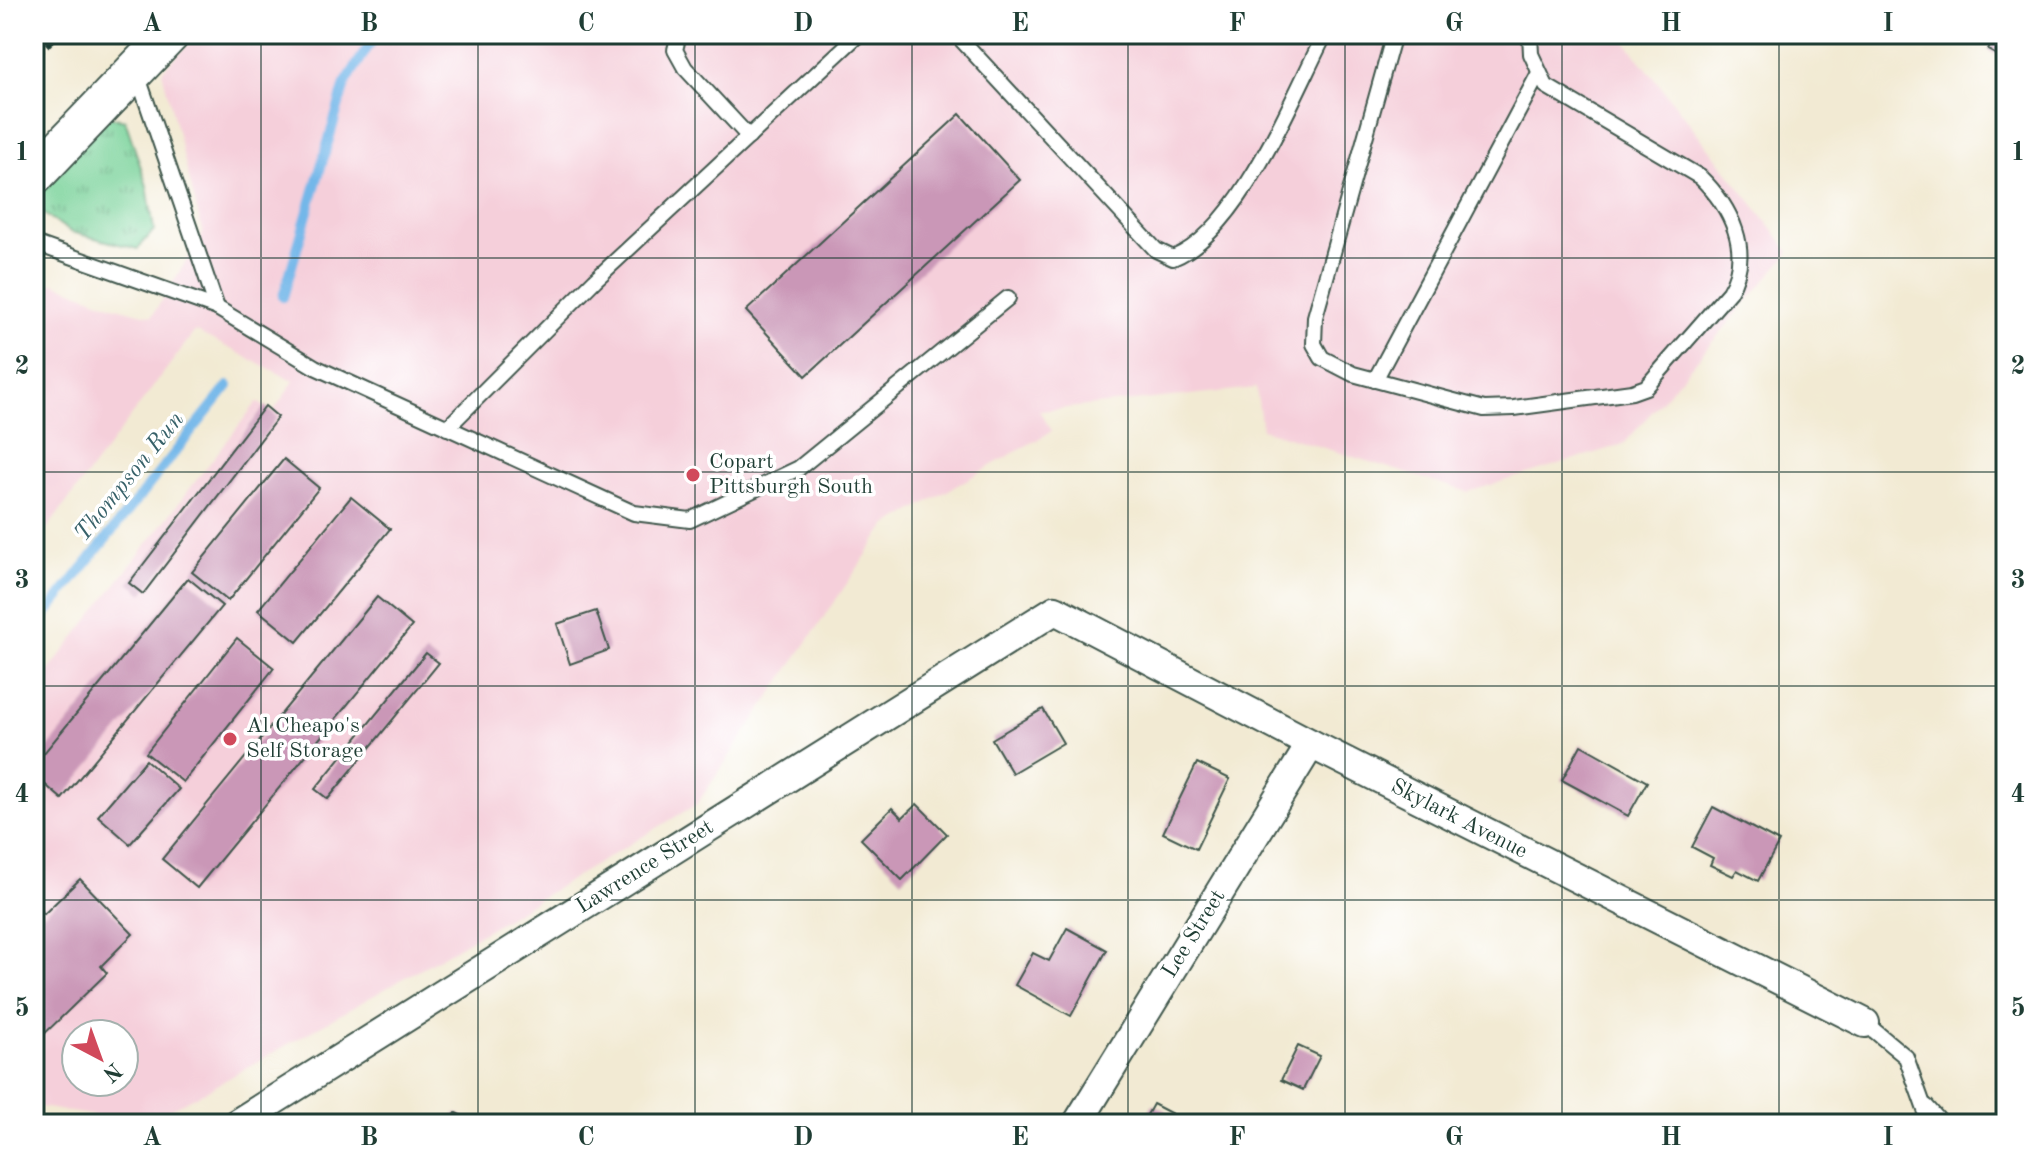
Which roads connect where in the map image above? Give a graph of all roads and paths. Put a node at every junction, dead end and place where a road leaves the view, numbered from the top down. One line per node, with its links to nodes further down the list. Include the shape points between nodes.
1 (170, 34): 8 (street)
2 (679, 34): 10 (lane, via 675,50 685,68)
3 (859, 34): 10 (lane)
4 (956, 34): 5 (lane, via 1156,250 1173,258 1193,250 1243,193)
5 (1325, 34)
6 (1394, 34): 15 (lane, via 1315,317 1314,344 1322,358)
7 (1530, 34): 9 (lane)
8 (136, 70): 11 (street); 14 (lane)
9 (1539, 73): 15 (lane); 15 (lane, via 1559,97 1700,177 1718,194 1740,247 1737,278 1657,377 1632,392 1484,409)
10 (749, 137): 16 (lane)
11 (34, 176)
12 (34, 243): 14 (lane)
13 (1008, 298): 16 (lane, via 799,468 690,520 634,513)
14 (217, 308): 16 (lane, via 315,367)
15 (1375, 380)
16 (447, 428)
17 (1055, 610): 18 (street, Skylark Avenue); 21 (street, Lawrence Street)
18 (1311, 744): 19 (street, Skylark Avenue); 22 (street, Lee Street)
19 (1865, 1023): 20 (lane, via 1906,1057)
20 (1925, 1106): 23 (lane); 24 (lane)
21 (236, 1124)
22 (1077, 1124)
23 (1930, 1124)
24 (1942, 1124)

